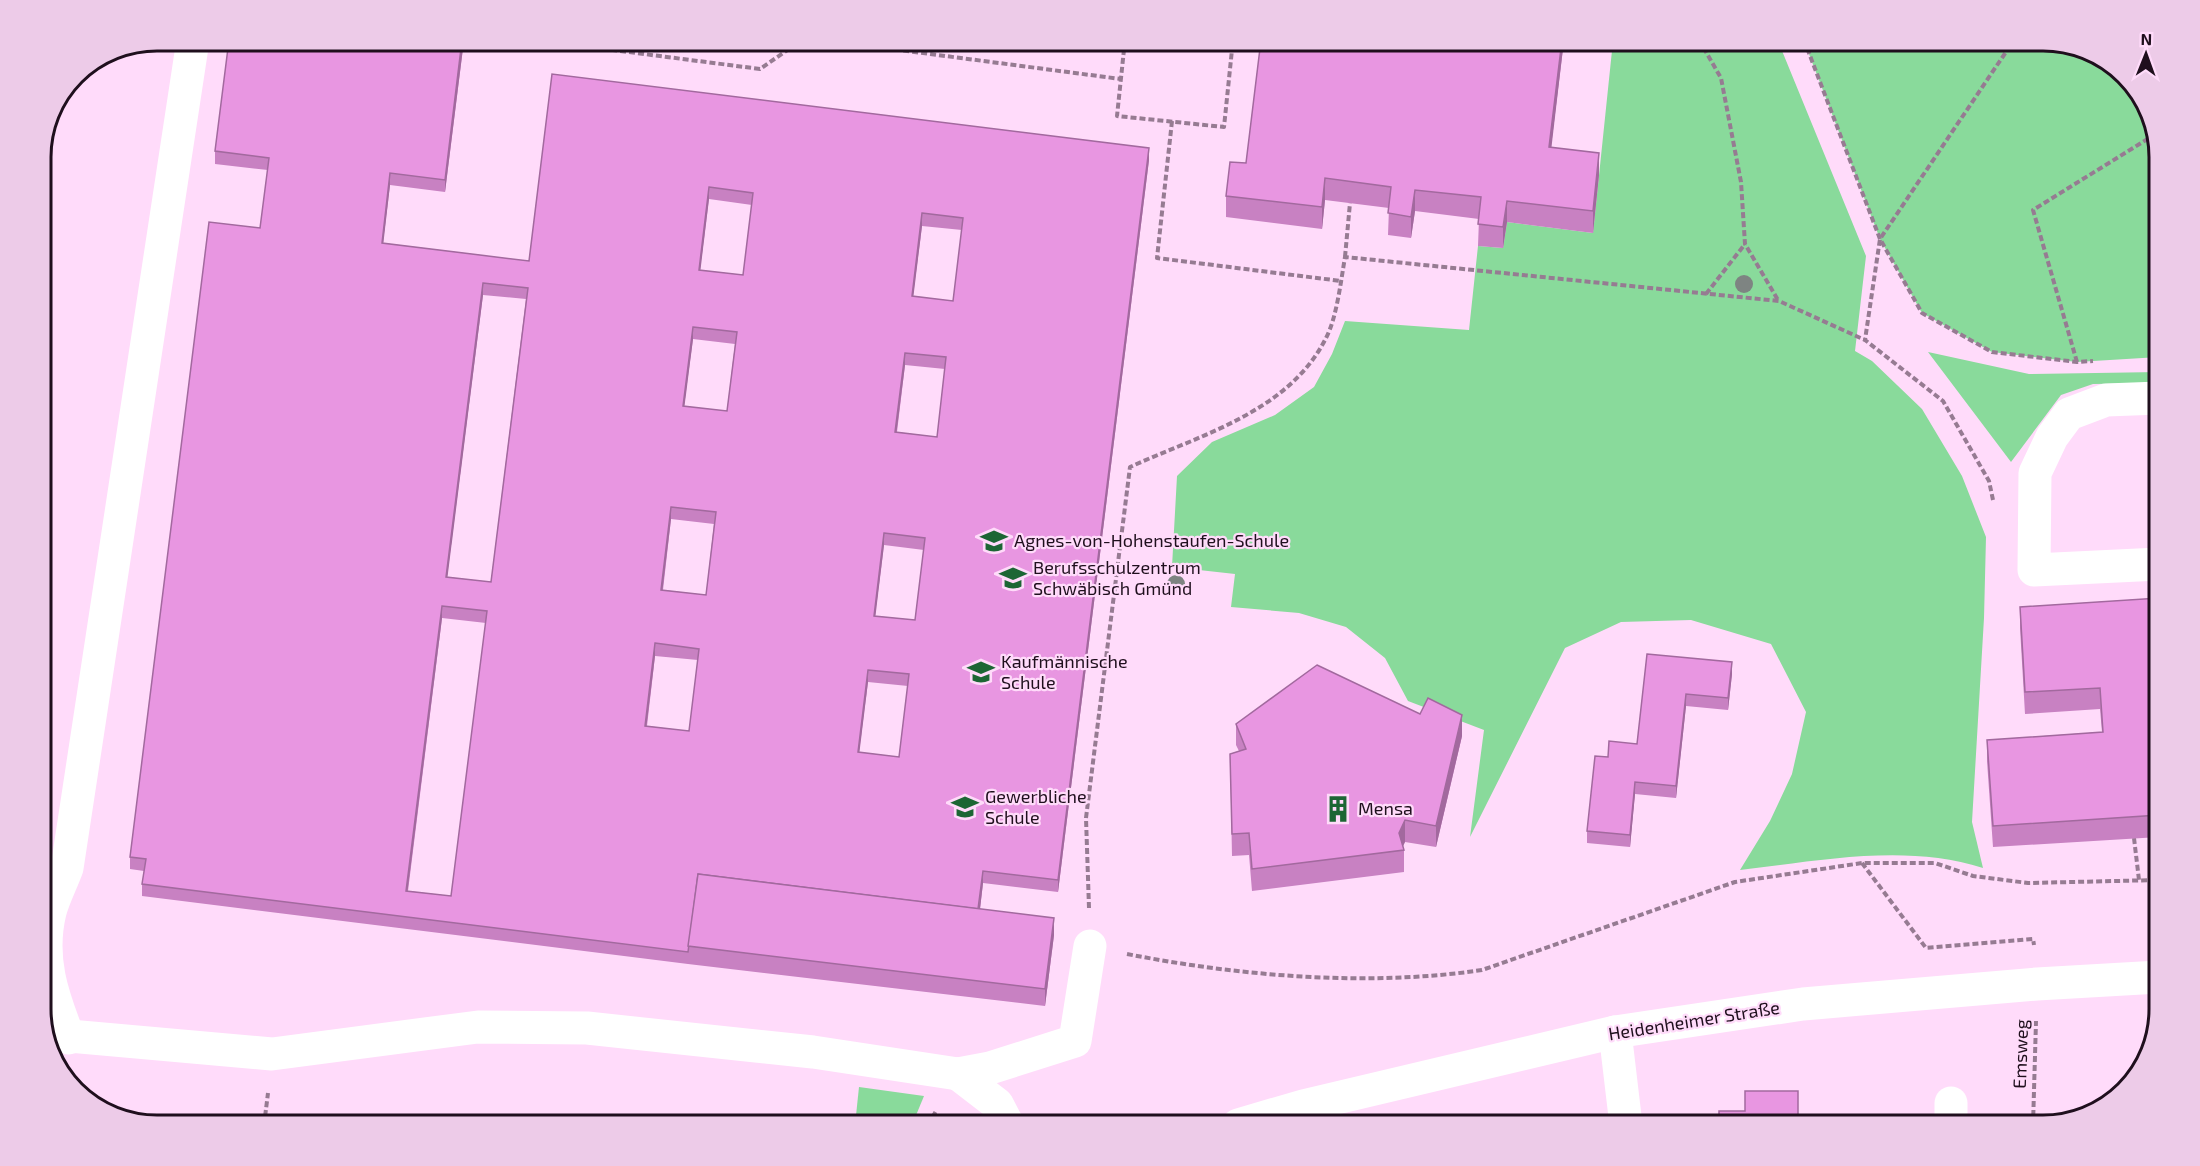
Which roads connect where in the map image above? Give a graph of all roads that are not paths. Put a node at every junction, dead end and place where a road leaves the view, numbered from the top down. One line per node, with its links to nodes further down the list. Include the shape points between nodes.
1 (191, 51): 4 (street, via 67,868)
2 (2149, 398): 3 (street, via 2106,400 2069,414 2052,437 2035,473 2034,570)
3 (2149, 564)
4 (51, 908)
5 (1090, 946): 10 (street, via 1075,1041)
6 (2149, 978): 8 (street, Heidenheimer Straße, via 1803,1004)
7 (51, 983): 9 (street)
8 (1615, 1032): 12 (street, Heidenheimer Straße); 13 (street)
9 (58, 1036): 10 (street, via 272,1054 478,1028 587,1028 813,1052)
10 (958, 1074): 11 (street, via 997,1104)
11 (1003, 1115)
12 (1273, 1115)
13 (1625, 1115)

